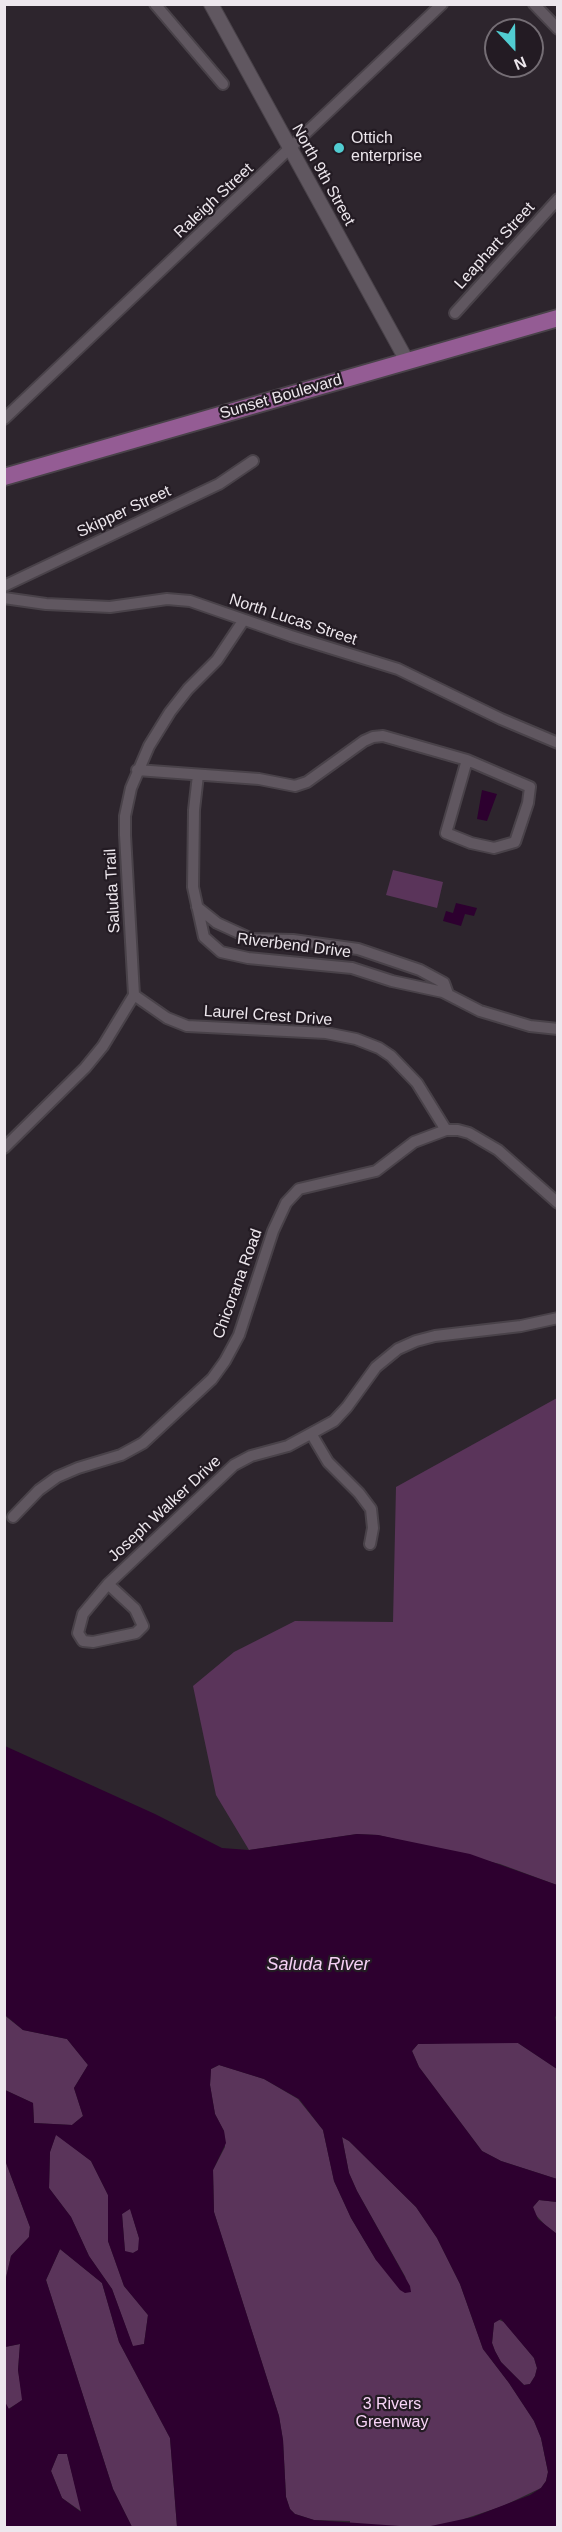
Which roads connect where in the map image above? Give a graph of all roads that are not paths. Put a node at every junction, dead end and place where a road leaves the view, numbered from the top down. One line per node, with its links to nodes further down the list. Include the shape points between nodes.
1 (155, 4): 6 (street)
2 (211, 4): 7 (street, North 9th Street)
3 (442, 4): 7 (street, Raleigh Street)
4 (534, 4): 5 (street)
5 (558, 29)
6 (223, 84)
7 (290, 150): 11 (street, North 9th Street); 12 (street, Raleigh Street)
8 (558, 199): 9 (street, Leaphart Street)
9 (455, 313)
10 (558, 318): 11 (main road, Sunset Boulevard)
11 (406, 361): 14 (main road, Sunset Boulevard)
12 (4, 419)
13 (253, 461): 15 (street, Skipper Street, via 219,484)
14 (4, 477)
15 (4, 586)
16 (4, 598): 17 (street, North Lucas Street, via 110,607 177,599)
17 (243, 621): 18 (street, North Lucas Street, via 398,669); 20 (street, Saluda Trail, via 217,660 170,712)
18 (558, 743)
19 (467, 760): 19 (street, via 530,787 515,842 494,848 446,833); 21 (street, via 394,738 373,737 295,786)
20 (137, 770): 21 (street); 24 (street, Saluda Trail, via 125,816)
21 (198, 775): 22 (street, Riverbend Drive, via 193,876)
22 (197, 907): 23 (street, Riverbend Drive, via 217,923 252,939 358,949 420,970 444,983); 23 (street, Riverbend Drive, via 204,937 221,952 342,966)
23 (448, 994): 25 (street, Riverbend Drive, via 490,1014 530,1026)
24 (134, 995): 26 (street, Laurel Crest Drive, via 167,1018 187,1026 326,1033 380,1048 417,1083); 27 (street, via 85,1068)
25 (558, 1029)
26 (446, 1130): 28 (street, via 469,1133 498,1150); 31 (street, Chicorana Road, via 414,1142 376,1171 299,1189 286,1203 273,1231 239,1335 212,1379 143,1443 121,1455 57,1477)
27 (4, 1148)
28 (558, 1203)
29 (558, 1318): 30 (street, Joseph Walker Drive, via 435,1336 407,1344 383,1360 341,1414)
30 (312, 1435): 32 (street, via 328,1462 371,1509); 33 (street, Joseph Walker Drive, via 234,1465)
31 (13, 1517)
32 (370, 1544)
33 (108, 1584): 33 (street, Joseph Walker Drive, via 83,1614 78,1633 83,1641 136,1633 143,1626 135,1609)

